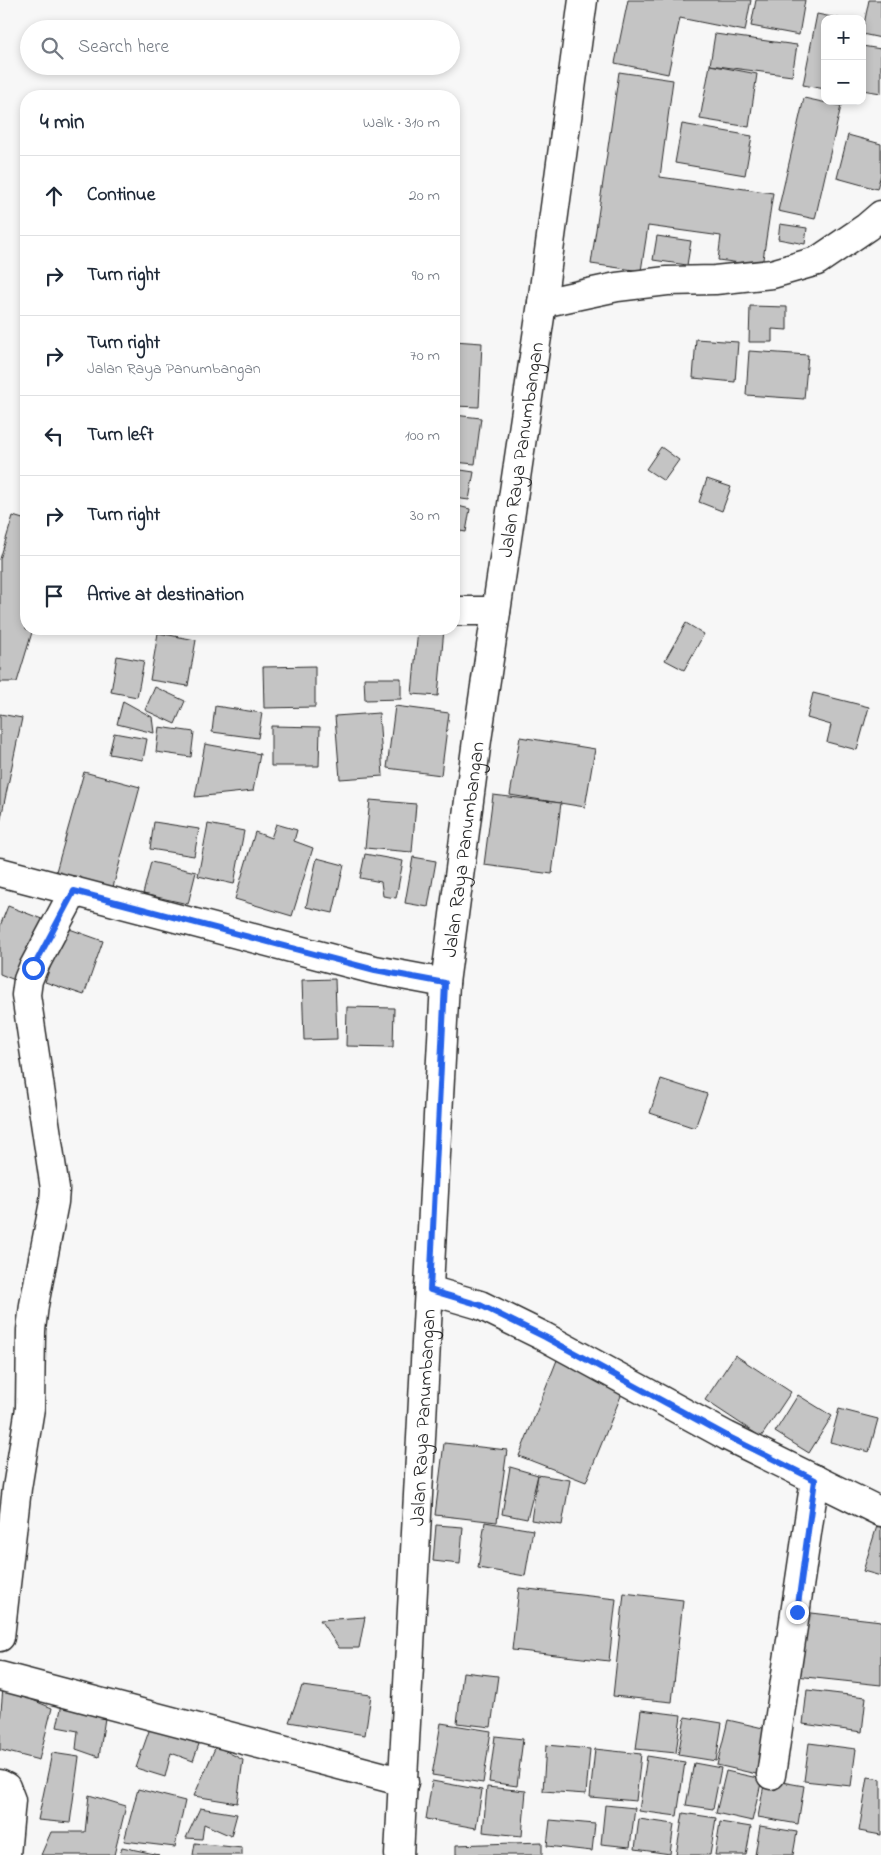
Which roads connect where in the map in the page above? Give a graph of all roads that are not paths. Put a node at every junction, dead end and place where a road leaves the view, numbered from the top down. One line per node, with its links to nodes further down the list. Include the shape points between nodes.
1 (583, 0): 3 (street, Jalan Raya Panumbangan)
2 (881, 215): 3 (street, via 817,261 772,274 617,287)
3 (542, 303): 5 (street, Jalan Raya Panumbangan)
4 (460, 611): 5 (street)
5 (496, 611): 8 (street, Jalan Raya Panumbangan)
6 (0, 872): 7 (street)
7 (74, 891): 8 (street, via 375,970); 12 (street, via 33,968 26,995 54,1202 34,1305 30,1408)
8 (445, 983): 9 (street, Jalan Raya Panumbangan)
9 (430, 1290): 10 (street, via 480,1305 537,1333); 15 (street, Jalan Raya Panumbangan)
10 (815, 1480): 11 (street); 14 (street)
11 (881, 1512)
12 (0, 1637)
13 (0, 1676): 15 (street)
14 (771, 1775)
15 (404, 1782): 18 (street, Jalan Raya Panumbangan)
16 (0, 1784): 17 (street, via 6,1786 11,1800)
17 (6, 1855)
18 (400, 1855)

